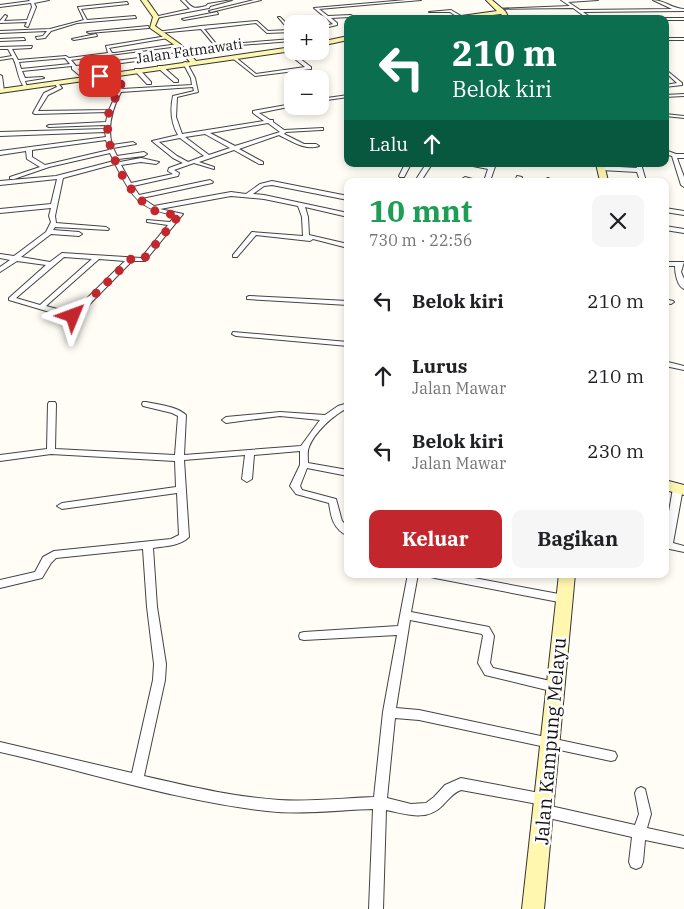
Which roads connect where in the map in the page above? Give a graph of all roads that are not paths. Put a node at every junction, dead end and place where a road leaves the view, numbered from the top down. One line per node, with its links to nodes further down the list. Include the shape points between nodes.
1 (47, 0): 13 (street)
2 (116, 0): 14 (street)
3 (144, 0): 51 (street)
4 (183, 0): 24 (street, via 190,8)
5 (230, 0): 24 (street)
6 (259, 0): 26 (street)
7 (342, 0): 18 (street)
8 (418, 0): 18 (street)
9 (490, 0): 25 (street)
10 (563, 0): 11 (street); 21 (street)
11 (596, 0)
12 (655, 0): 29 (street)
13 (32, 1): 15 (street); 49 (street, via 34,7)
14 (102, 1): 17 (street); 23 (street)
15 (8, 2): 20 (street); 39 (street, via 9,10)
16 (126, 2): 23 (street, via 130,8)
17 (79, 3)
18 (349, 5): 34 (street, via 316,8)
19 (642, 5): 28 (street, via 639,7)
20 (0, 6)
21 (573, 6): 22 (street); 25 (street); 27 (street)
22 (611, 6)
23 (106, 8): 50 (street, via 81,12)
24 (198, 10): 26 (street); 51 (street)
25 (500, 10): 36 (street); 37 (street)
26 (210, 11): 32 (street)
27 (581, 11): 28 (street); 38 (street)
28 (642, 11): 29 (street)
29 (678, 11): 31 (street)
30 (431, 12): 35 (street, via 451,11)
31 (684, 12)
32 (217, 13): 33 (street); 48 (street)
33 (224, 15)
34 (325, 15)
35 (458, 15)
36 (467, 15)
37 (506, 15)
38 (586, 15)
39 (2, 16): 49 (street, via 2,22)
40 (344, 16): 42 (street)
41 (136, 17): 45 (street); 45 (street, via 132,12 109,14); 51 (street, via 139,22)
42 (329, 17)
43 (279, 18): 52 (street)
44 (329, 18): 54 (street, via 335,26)
45 (111, 19): 50 (street)
46 (669, 19): 47 (street)
47 (684, 19)
48 (180, 20)
49 (28, 21): 58 (street)
50 (86, 21): 56 (street)
51 (154, 23): 55 (street); 61 (street)
52 (284, 23)
53 (201, 27): 61 (street); 62 (street, via 257,22 266,32); 78 (street, via 216,46)
54 (329, 27)
55 (120, 29): 59 (street); 77 (street)
56 (50, 30): 58 (street); 68 (street, via 44,37)
57 (15, 31): 58 (street); 60 (street); 70 (street, via 21,35)
58 (27, 31)
59 (96, 31): 63 (street); 64 (street)
60 (0, 32)
61 (159, 32): 67 (street)
62 (284, 32)
63 (90, 34): 64 (street); 69 (street); 72 (street)
64 (103, 34): 65 (street)
65 (109, 36)
66 (68, 37): 72 (street)
67 (167, 37): 77 (street); 81 (street)
68 (37, 38)
69 (98, 38)
70 (17, 39): 71 (street); 75 (street)
71 (24, 39)
72 (74, 39): 79 (street)
73 (344, 39): 80 (street)
74 (684, 39): 76 (street)
75 (0, 40)
76 (669, 40)
77 (139, 41): 87 (street, via 107,47)
78 (284, 41)
79 (80, 42)
80 (329, 42)
81 (178, 45): 86 (street); 87 (street)
82 (31, 47): 84 (street)
83 (0, 48): 84 (street)
84 (9, 48): 88 (street)
85 (284, 51): 89 (street, Jalan Fatmawati)
86 (186, 53): 92 (street); 95 (street)
87 (111, 54): 91 (street)
88 (13, 57): 90 (street); 94 (street)
89 (233, 57): 93 (street, via 255,75 309,68); 95 (street, Jalan Fatmawati)
90 (0, 59)
91 (68, 59): 94 (street, via 63,56); 97 (street)
92 (131, 60): 97 (street); 100 (street)
93 (300, 60)
94 (17, 61): 99 (street)
95 (194, 62): 96 (street, Jalan Fatmawati)
96 (185, 64): 98 (street, Jalan Fatmawati); 111 (street)
97 (73, 66): 99 (street); 105 (street)
98 (160, 67): 100 (street, Jalan Fatmawati); 106 (street)
99 (20, 70): 108 (street)
100 (139, 70): 101 (street, Jalan Fatmawati); 109 (street)
101 (114, 74): 105 (street, Jalan Fatmawati); 113 (street, via 122,86)
102 (0, 76): 112 (street)
103 (669, 76): 110 (street, via 680,84)
104 (42, 78): 108 (street)
105 (84, 78): 107 (street, Jalan Fatmawati)
106 (176, 81)
107 (56, 82): 108 (street, Jalan Fatmawati); 119 (street, via 60,88 46,94 35,113)
108 (24, 83): 112 (street, Jalan Fatmawati)
109 (150, 83)
110 (669, 85)
111 (195, 86): 113 (street); 130 (street, via 196,92 175,96 172,108)
112 (1, 91)
113 (119, 91): 119 (street)
114 (684, 95): 115 (street)
115 (669, 96)
116 (344, 97): 117 (street)
117 (329, 99)
118 (284, 107): 122 (street, via 255,112)
119 (110, 111): 123 (street)
120 (669, 115): 121 (street)
121 (684, 117)
122 (271, 121): 127 (street); 128 (street)
123 (108, 123): 124 (street); 126 (street)
124 (49, 126)
125 (321, 129): 127 (street)
126 (107, 130): 129 (street); 131 (street)
127 (282, 132): 133 (street, via 303,145); 134 (street)
128 (207, 133): 130 (street); 134 (street)
129 (0, 134)
130 (181, 136): 140 (street); 145 (street, via 154,142)
131 (108, 138): 135 (street); 136 (street)
132 (132, 144): 136 (street)
133 (316, 146)
134 (232, 148): 140 (street); 146 (street)
135 (29, 149): 137 (street); 147 (street, via 31,160)
136 (110, 149): 143 (street); 147 (street)
137 (0, 153)
138 (144, 154): 143 (street)
139 (669, 154): 141 (street)
140 (207, 156): 145 (street)
141 (675, 156): 142 (street); 164 (street)
142 (684, 156)
143 (117, 161): 144 (street); 153 (street); 165 (street)
144 (156, 162)
145 (189, 162): 152 (street); 165 (street, via 171,169 176,175)
146 (261, 163)
147 (44, 167): 161 (street)
148 (406, 167): 156 (street)
149 (427, 167): 158 (street)
150 (611, 167): 154 (street)
151 (639, 167): 154 (street)
152 (212, 168)
153 (87, 169): 155 (street); 157 (street)
154 (640, 170): 159 (street)
155 (90, 176)
156 (402, 176)
157 (60, 177): 161 (street); 170 (street)
158 (420, 178)
159 (642, 178)
160 (296, 180): 163 (street)
161 (0, 182)
162 (210, 182): 167 (street)
163 (285, 185): 166 (street, via 269,183); 168 (street)
164 (684, 185)
165 (128, 186): 167 (street)
166 (247, 196): 169 (street); 171 (street, via 223,194)
167 (138, 197): 171 (street)
168 (344, 197)
169 (301, 205): 175 (street); 184 (street, via 305,217)
170 (54, 206): 172 (street); 179 (street)
171 (155, 210): 176 (street); 178 (street, via 180,214)
172 (0, 211)
173 (669, 211): 174 (street)
174 (684, 213)
175 (344, 214)
176 (148, 221): 177 (street); 178 (street)
177 (140, 222)
178 (172, 224): 190 (street, via 143,260)
179 (52, 228): 180 (street); 183 (street); 189 (street)
180 (106, 229)
181 (669, 229): 182 (street)
182 (684, 231)
183 (79, 234)
184 (304, 237): 185 (street); 187 (street, via 254,233)
185 (344, 245)
186 (0, 256): 189 (street)
187 (235, 256)
188 (98, 257): 190 (street); 198 (street); 198 (street, via 62,255 11,299)
189 (15, 258): 191 (street); 194 (street)
190 (131, 259): 198 (street, via 73,316)
191 (50, 264)
192 (669, 264): 193 (street)
193 (682, 264): 195 (street, via 678,272)
194 (0, 270)
195 (684, 287)
196 (249, 298): 197 (street)
197 (344, 304)
198 (41, 308)
199 (236, 334): 200 (street)
200 (344, 344)
201 (669, 364): 202 (street)
202 (684, 368)
203 (52, 404): 209 (street)
204 (146, 404): 212 (street, via 182,415)
205 (344, 406): 206 (street)
206 (328, 418): 207 (street, via 280,414); 208 (street)
207 (226, 420)
208 (304, 448): 210 (street); 213 (street)
209 (51, 451): 211 (street); 212 (street)
210 (250, 453): 212 (street); 215 (street)
211 (0, 458)
212 (178, 458): 217 (street)
213 (304, 465): 214 (street); 220 (street, via 296,489 333,501 337,522)
214 (344, 471)
215 (247, 479)
216 (676, 488): 219 (street)
217 (180, 490): 218 (street); 221 (street, via 184,537 178,542)
218 (62, 506)
219 (669, 528)
220 (344, 529)
221 (148, 546): 227 (street, via 54,555 38,575); 237 (street, via 160,664 158,688)
222 (669, 546): 223 (street)
223 (684, 549)
224 (412, 578): 229 (street)
225 (456, 578): 228 (street)
226 (567, 578): 228 (street, Jalan Kampung Melayu)
227 (0, 584)
228 (564, 599): 232 (street, Jalan Kampung Melayu)
229 (405, 615): 230 (street); 232 (street, via 485,630 489,636 484,663 489,672)
230 (402, 630): 231 (street); 233 (street)
231 (304, 636)
232 (555, 687): 234 (street, Jalan Kampung Melayu)
233 (389, 712): 234 (street, via 419,715); 239 (street)
234 (551, 743): 236 (street); 240 (street, Jalan Kampung Melayu)
235 (0, 747): 237 (street)
236 (611, 756)
237 (136, 779): 239 (street, via 188,792 268,805 307,807)
238 (641, 793): 241 (street, via 645,814)
239 (380, 803): 240 (street, via 402,809 434,807 450,787 461,784); 244 (street)
240 (544, 806): 241 (street); 245 (street, Jalan Kampung Melayu)
241 (639, 832): 242 (street); 243 (street)
242 (684, 842)
243 (636, 862)
244 (376, 909)
245 (533, 909)

